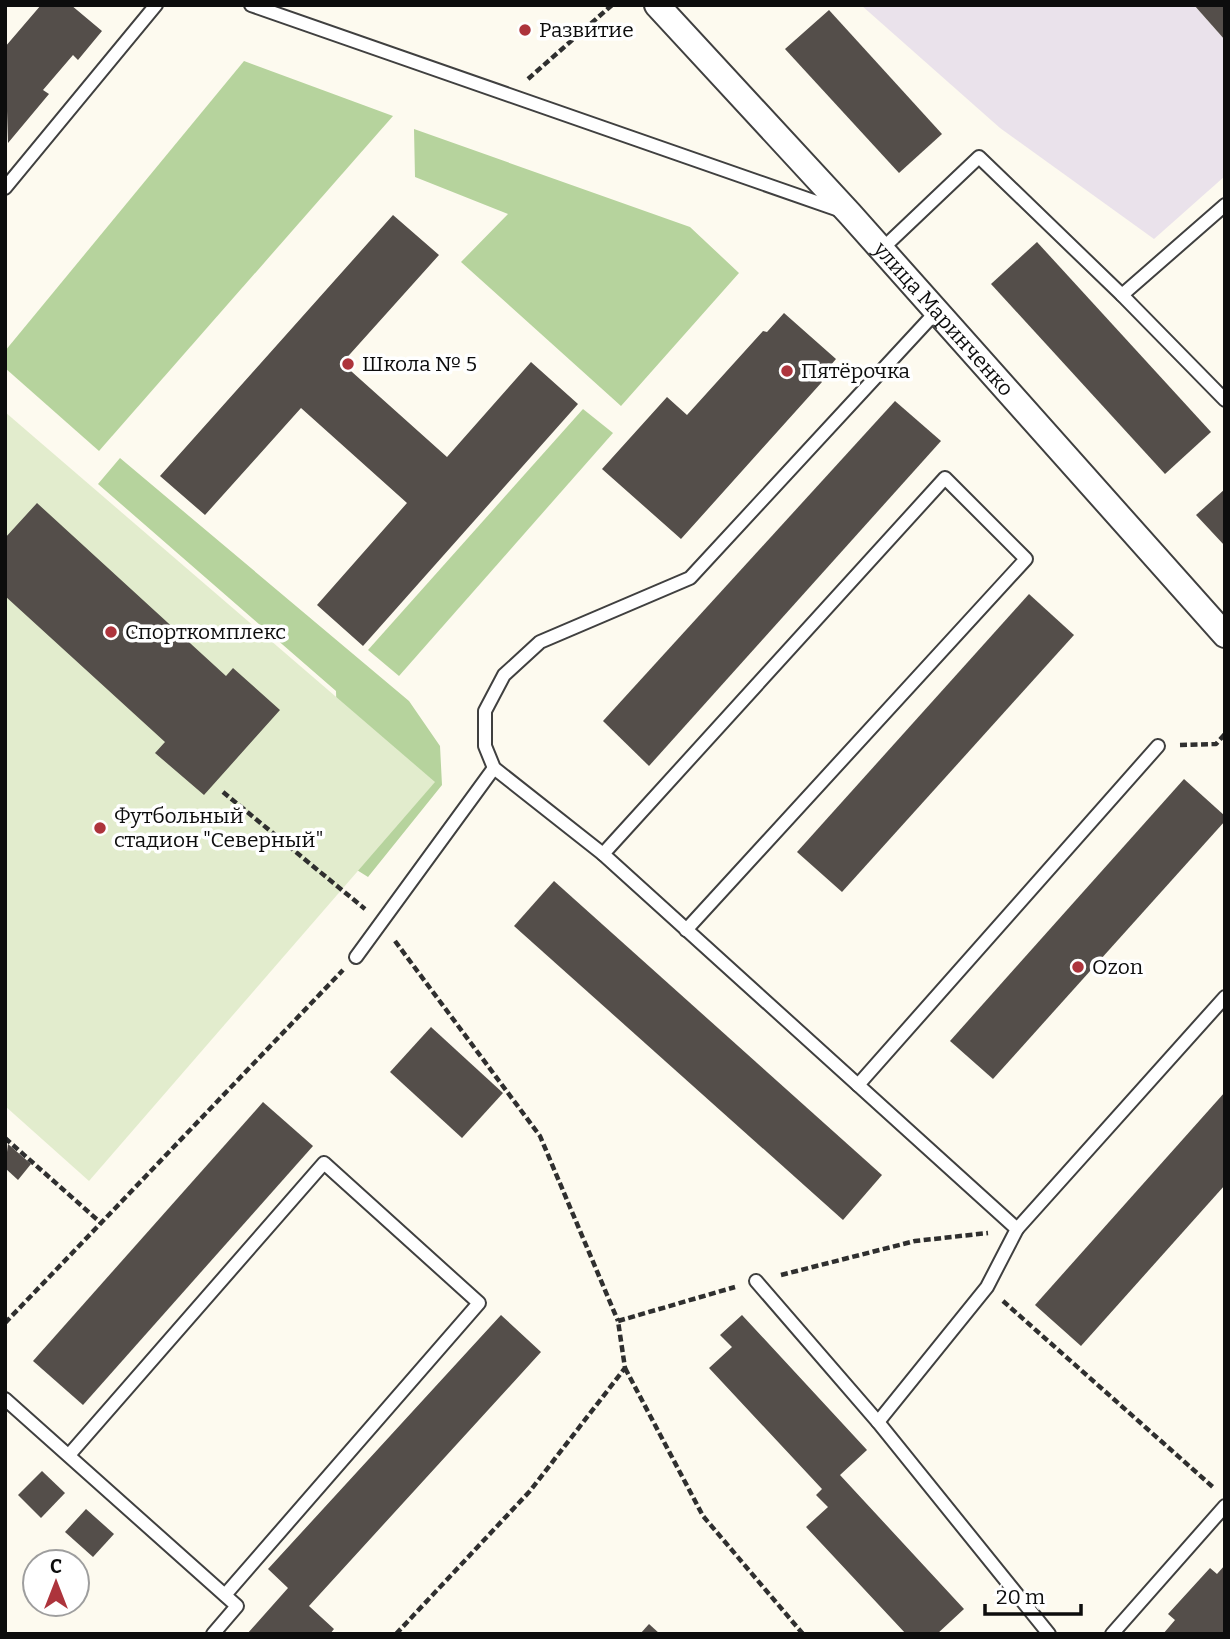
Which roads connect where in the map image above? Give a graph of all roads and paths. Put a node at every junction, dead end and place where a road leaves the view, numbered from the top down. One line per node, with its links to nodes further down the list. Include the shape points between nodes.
1 (156, 5): 6 (lane)
2 (251, 5): 5 (lane)
3 (612, 5): 5 (path)
4 (657, 5): 8 (street, улица Маринченко)
5 (509, 96): 8 (lane)
6 (5, 188)
7 (1225, 205): 10 (lane)
8 (850, 214): 9 (street, улица Маринченко)
9 (881, 250): 10 (lane, via 979,157); 11 (street, улица Маринченко)
10 (1122, 295): 12 (lane)
11 (936, 313): 13 (street, улица Маринченко); 16 (lane, via 690,578 540,642 504,675 485,711 485,746)
12 (1225, 400)
13 (1225, 635)
14 (1225, 734): 15 (path, via 1216,744)
15 (1158, 746): 23 (lane)
16 (494, 768): 18 (lane); 19 (lane)
17 (223, 792): 19 (path)
18 (603, 854): 20 (lane); 20 (lane, via 945,478 1026,559)
19 (381, 923): 21 (lane); 29 (path, via 540,1136)
20 (686, 930): 23 (lane)
21 (356, 957): 25 (path)
22 (1225, 997): 26 (lane)
23 (858, 1085): 26 (lane)
24 (5, 1138): 25 (path)
25 (101, 1223): 30 (path)
26 (1017, 1229): 27 (path, via 915,1241); 28 (lane)
27 (756, 1281): 29 (path); 33 (lane)
28 (987, 1287): 33 (lane); 35 (path)
29 (618, 1321): 31 (path)
30 (5, 1323)
31 (625, 1368): 39 (path, via 530,1491); 40 (path, via 703,1516)
32 (5, 1399): 34 (lane)
33 (878, 1422): 41 (lane)
34 (69, 1455): 37 (lane); 37 (lane, via 324,1163 479,1303)
35 (1225, 1497)
36 (1225, 1506): 42 (lane)
37 (225, 1595): 38 (lane, via 237,1606)
38 (213, 1634)
39 (396, 1634)
40 (803, 1634)
41 (1049, 1634)
42 (1112, 1634)

